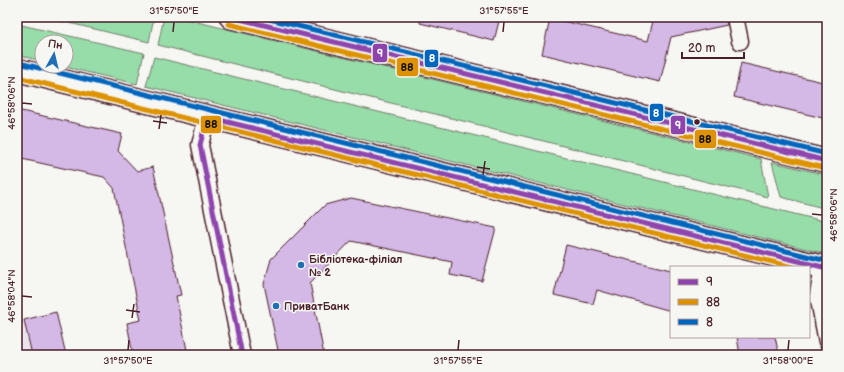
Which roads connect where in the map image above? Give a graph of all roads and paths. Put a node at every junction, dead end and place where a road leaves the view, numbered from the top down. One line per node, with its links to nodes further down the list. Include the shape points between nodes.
1 (231, 17): 6 (main road)
2 (735, 17): 3 (street)
3 (740, 41)
4 (17, 70): 5 (main road)
5 (207, 117): 7 (main road); 9 (street, via 200,145)
6 (827, 161)
7 (825, 268): 8 (street, via 818,295)
8 (827, 342)
9 (242, 355)

